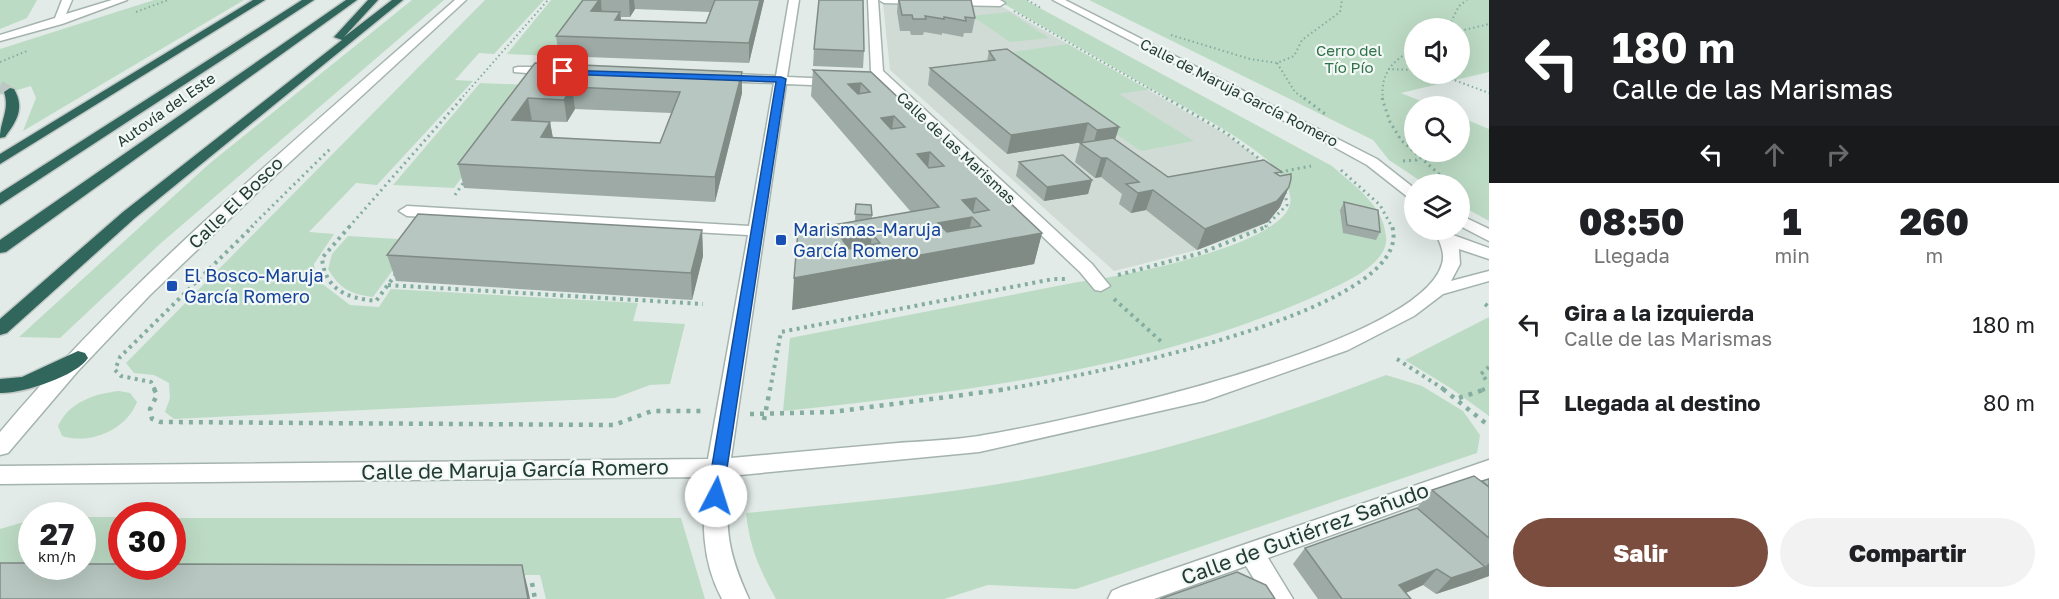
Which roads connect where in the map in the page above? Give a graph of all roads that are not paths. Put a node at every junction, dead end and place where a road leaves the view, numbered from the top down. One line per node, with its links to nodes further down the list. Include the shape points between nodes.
1 (67, 0): 16 (street)
2 (122, 0): 16 (street)
3 (260, 0): 27 (highway)
4 (309, 0): 29 (highway, Autovía del Este)
5 (352, 0): 38 (highway, Autovía del Este)
6 (373, 0): 18 (highway, via 352,20)
7 (398, 0): 18 (highway)
8 (461, 0): 44 (street, Calle El Bosco, via 319,125)
9 (794, 0): 22 (street)
10 (873, 0): 23 (street, via 877,72)
11 (884, 0): 13 (street)
12 (1058, 0): 28 (street, Calle de Maruja García Romero, via 1341,145)
13 (931, 1)
14 (942, 2): 15 (street)
15 (1000, 3)
16 (58, 22): 17 (street)
17 (0, 38)
18 (324, 58): 43 (highway, via 129,215)
19 (518, 70): 20 (street)
20 (563, 71)
21 (700, 76): 22 (street, Calle de las Marismas)
22 (781, 79): 23 (street, Calle de las Marismas); 32 (street)
23 (889, 85): 41 (street, Calle de las Marismas)
24 (10, 92): 25 (highway, via 15,104)
25 (6, 124): 26 (highway)
26 (0, 134)
27 (0, 160)
28 (1404, 186)
29 (0, 200)
30 (407, 211): 32 (street)
31 (1470, 226): 33 (street)
32 (757, 231): 47 (street)
33 (1489, 236)
34 (1470, 238): 37 (street)
35 (1449, 240): 42 (street, Calle de Maruja García Romero, via 1451,264)
36 (1462, 240): 39 (street)
37 (1489, 243)
38 (0, 248)
39 (1489, 254)
40 (1489, 276): 42 (street)
41 (1101, 286)
42 (1437, 290): 47 (street, Calle de Maruja García Romero, via 1408,312 1341,346 1193,396 979,444)
43 (0, 329)
44 (78, 358): 45 (highway, via 42,376); 46 (street, Calle El Bosco)
45 (0, 387)
46 (0, 447)
47 (718, 468): 49 (street, Calle de Maruja García Romero); 51 (street, via 713,522 719,558)
48 (1489, 469): 50 (street, Calle de Gutiérrez Sañudo)
49 (0, 475)
50 (1252, 554): 52 (street, Calle de Gutiérrez Sañudo); 53 (street)
51 (736, 599)
52 (1121, 599)
53 (1280, 599)

